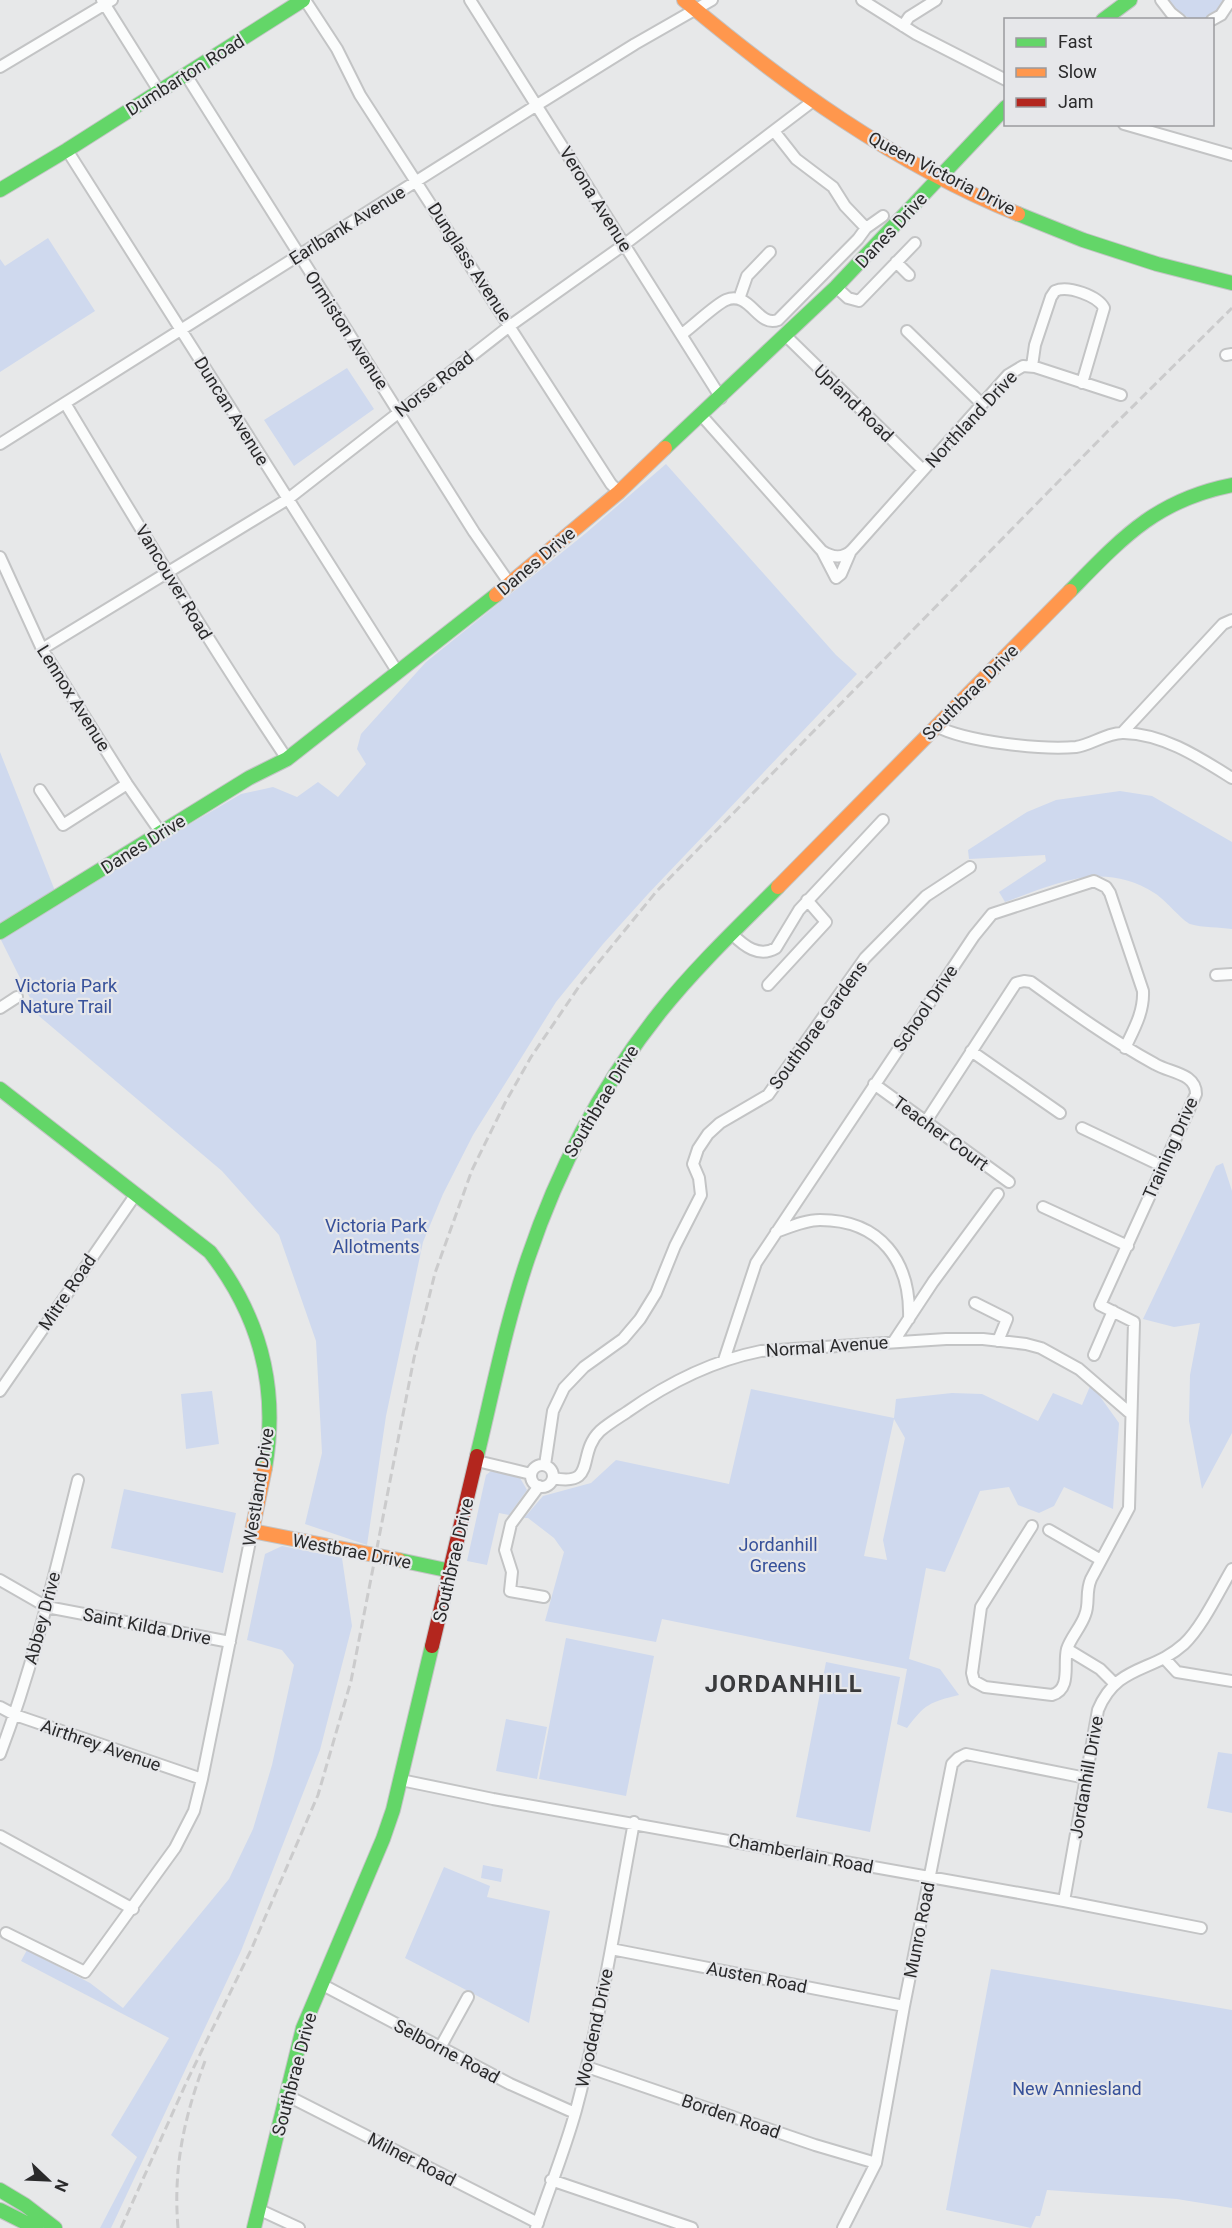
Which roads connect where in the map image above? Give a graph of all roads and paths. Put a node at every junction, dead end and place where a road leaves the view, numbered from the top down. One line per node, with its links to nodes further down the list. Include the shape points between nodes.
1 (304, 0): 17 (street, Dumbarton Road); 28 (street, Dunglass Avenue)
2 (470, 0): 21 (street, Verona Avenue)
3 (684, 0): 11 (street, Queen Victoria Drive)
4 (712, 0): 11 (street, Earlbank Avenue)
5 (862, 0): 15 (street)
6 (936, 0): 15 (street, via 909,17)
7 (1130, 0): 12 (street)
8 (1161, 0): 13 (street)
9 (1231, 0): 14 (street)
10 (106, 2): 16 (street); 19 (street)
11 (695, 10): 20 (street, Queen Victoria Drive); 21 (street, Earlbank Avenue)
12 (1106, 18)
13 (1177, 18)
14 (1214, 19)
15 (903, 26): 18 (street)
16 (0, 67)
17 (186, 75): 19 (street, Dumbarton Road); 36 (street, Ormiston Avenue)
18 (1004, 79)
19 (159, 91): 25 (street, Dumbarton Road)
20 (813, 101): 24 (street, Norse Road); 27 (street, Queen Victoria Drive)
21 (537, 105): 28 (street, Earlbank Avenue); 34 (street, Verona Avenue)
22 (1004, 107): 27 (street, Danes Drive)
23 (1131, 126): 26 (street)
24 (774, 130): 32 (street, via 796,159 833,187); 34 (street, Norse Road)
25 (67, 150): 29 (street, Dumbarton Road); 30 (street, Dumbarton Road); 43 (street, Duncan Avenue)
26 (1232, 155)
27 (941, 177): 39 (street, Queen Victoria Drive, via 1017,213 1095,243); 40 (street, Danes Drive)
28 (417, 182): 36 (street, Earlbank Avenue); 42 (street, Dunglass Avenue)
29 (0, 190)
30 (0, 201)
31 (883, 216): 32 (street)
32 (866, 228): 41 (street, via 778,320 766,320)
33 (915, 243): 37 (street)
34 (625, 244): 42 (street, Norse Road); 45 (street, Verona Avenue)
35 (770, 252): 41 (street, via 747,276)
36 (299, 255): 43 (street, Earlbank Avenue); 53 (street, Ormiston Avenue)
37 (896, 262): 38 (street); 40 (street, via 859,301 848,298)
38 (909, 275)
39 (1232, 283)
40 (836, 287): 46 (street, Danes Drive)
41 (740, 299): 45 (street, via 724,301)
42 (511, 325): 53 (street, Norse Road); 58 (street, Dunglass Avenue)
43 (180, 330): 51 (street, Earlbank Avenue); 59 (street, Duncan Avenue)
44 (907, 331): 52 (street)
45 (682, 334): 50 (street, Verona Avenue)
46 (786, 336): 50 (street, Danes Drive); 56 (street, Upland Road)
47 (1032, 366): 48 (street, Northland Drive); 48 (street, via 1035,345 1055,291 1067,289 1095,298 1104,308); 52 (street, Northland Drive, via 1012,372)
48 (1082, 383): 49 (street, Northland Drive)
49 (1121, 395)
50 (722, 398): 54 (street, Danes Drive)
51 (65, 403): 55 (street, Earlbank Avenue); 63 (street, Vancouver Road)
52 (982, 404): 56 (street, Northland Drive)
53 (399, 411): 59 (street, Norse Road); 64 (street, Ormiston Avenue)
54 (702, 416): 58 (street, Danes Drive); 61 (street, Northland Drive)
55 (0, 444)
56 (923, 470): 60 (street, Northland Drive)
57 (1232, 485): 68 (street, Southbrae Drive, via 1184,497 1131,529)
58 (619, 492): 64 (street, Danes Drive)
59 (288, 499): 63 (street, Norse Road); 67 (street, Duncan Avenue)
60 (852, 550): 61 (street, via 837,557); 61 (street, Northland Drive, via 836,578)
61 (822, 551)
62 (0, 557): 66 (street, Lennox Avenue)
63 (167, 573): 66 (street, Norse Road); 70 (street, Vancouver Road)
64 (510, 584): 67 (street, Danes Drive)
65 (1232, 620): 69 (street, via 1223,624)
66 (42, 649): 72 (street, Lennox Avenue)
67 (397, 671): 70 (street, Danes Drive)
68 (936, 726): 69 (street, via 983,740 1034,747 1077,747); 79 (street, Southbrae Drive)
69 (1122, 732): 71 (street, via 1164,740)
70 (287, 759): 75 (street, Danes Drive, via 249,777)
71 (1232, 778)
72 (127, 784): 73 (street, via 63,825); 75 (street, Lennox Avenue)
73 (40, 789)
74 (883, 820): 77 (street)
75 (160, 833): 78 (street, Danes Drive)
76 (970, 867): 110 (street, Southbrae Gardens, via 926,896 865,958 768,1095 708,1134 693,1164 701,1195 656,1293 623,1339 584,1367 564,1388 554,1411)
77 (807, 900): 79 (street, via 776,948 769,952 753,951); 83 (street, via 826,922)
78 (0, 932)
79 (732, 934): 109 (street, Southbrae Drive, via 676,992 632,1047 560,1171 524,1268)
80 (1232, 966): 82 (street)
81 (1216, 975): 82 (street)
82 (1232, 975)
83 (768, 985)
84 (18, 998): 85 (street)
85 (0, 1008)
86 (1125, 1048): 87 (street, Training Drive, via 1031,982 1024,981 1016,983); 88 (street, School Drive, via 1141,1013 1143,991 1110,892 1094,881 992,914); 93 (street, Training Drive, via 1192,1080 1196,1086 1196,1094)
87 (971, 1051): 90 (street); 91 (street, Training Drive)
88 (874, 1084): 91 (street, Teacher Court); 98 (street, School Drive)
89 (0, 1089): 95 (street, Westland Drive)
90 (1060, 1113)
91 (925, 1123): 94 (street, Teacher Court)
92 (1082, 1128): 93 (street)
93 (1162, 1166): 99 (street, Training Drive)
94 (1009, 1182)
95 (136, 1194): 107 (street, Mitre Road); 117 (street, Westland Drive, via 210,1252 247,1307 260,1346 270,1422)
96 (998, 1194): 102 (street)
97 (1043, 1208): 99 (street)
98 (776, 1233): 102 (street, via 819,1220 838,1221 879,1238 905,1278); 106 (street, School Drive, via 756,1263)
99 (1128, 1246): 101 (street, Training Drive, via 1100,1305)
100 (975, 1303): 104 (street, via 1007,1319)
101 (1113, 1311): 105 (street); 108 (street, via 1134,1322)
102 (909, 1319): 103 (street)
103 (894, 1341): 104 (street, Normal Avenue); 106 (street, Normal Avenue, via 761,1351)
104 (998, 1341): 108 (street, Normal Avenue, via 1041,1348 1079,1369)
105 (1094, 1355)
106 (724, 1360): 112 (street, Normal Avenue, via 700,1368 651,1395 601,1431 592,1441 579,1478)
107 (1, 1388)
108 (1131, 1413): 118 (street, via 1129,1508)
109 (477, 1461): 111 (street); 120 (street, Southbrae Drive)
110 (545, 1465): 111 (street); 112 (street)
111 (531, 1474): 114 (street)
112 (553, 1478): 114 (street, via 549,1484)
113 (78, 1480): 123 (street, Abbey Drive)
114 (539, 1486): 122 (street, via 512,1524 505,1550 512,1572 510,1591)
115 (1032, 1526): 125 (street, via 981,1607 974,1681 985,1687 1056,1694 1064,1685)
116 (1049, 1530): 118 (street)
117 (252, 1532): 120 (street, Westbrae Drive, bridge); 124 (street, Westland Drive)
118 (1101, 1560): 125 (street, via 1086,1590 1088,1609)
119 (1232, 1569): 126 (street, Jordanhill Drive, via 1186,1642)
120 (451, 1571): 134 (street, Southbrae Drive)
121 (0, 1580): 123 (street, Saint Kilda Drive)
122 (544, 1597)
123 (47, 1606): 124 (street, Saint Kilda Drive); 130 (street, Abbey Drive)
124 (230, 1642): 133 (street, Westland Drive)
125 (1067, 1649): 128 (street, via 1100,1669)
126 (1166, 1659): 127 (street, via 1177,1672); 128 (street, Jordanhill Drive, via 1124,1676)
127 (1232, 1681)
128 (1115, 1684): 132 (street, Jordanhill Drive, via 1098,1710)
129 (0, 1707): 130 (street, Airthrey Avenue)
130 (15, 1715): 131 (street, Abbey Drive); 133 (street, Airthrey Avenue)
131 (0, 1754)
132 (1086, 1778): 137 (street, Munro Road, via 966,1754 958,1758 952,1764); 138 (street, Jordanhill Drive)
133 (202, 1779): 139 (street, Westland Drive, via 194,1811 175,1848)
134 (401, 1780): 135 (street, Chamberlain Road); 143 (street, Southbrae Drive, via 383,1839)
135 (634, 1822): 137 (street, Chamberlain Road); 142 (street, Woodend Drive)
136 (0, 1836): 139 (street)
137 (930, 1876): 138 (street, Chamberlain Road); 145 (street, Munro Road)
138 (1064, 1901): 140 (street, Chamberlain Road)
139 (133, 1909): 141 (street, Westland Drive, via 85,1972)
140 (1201, 1928)
141 (6, 1933)
142 (611, 1948): 145 (street, Austen Road); 147 (street, Woodend Drive)
143 (321, 1984): 146 (street, Selborne Road); 148 (street, Southbrae Drive, via 303,2028)
144 (468, 1997): 146 (street)
145 (904, 2006): 150 (street, Munro Road)
146 (441, 2046): 149 (street, Selborne Road, via 510,2084)
147 (587, 2067): 149 (street, Woodend Drive); 150 (street, Borden Road)
148 (286, 2095): 154 (street, Southbrae Drive); 155 (street, Milner Road)
149 (575, 2113): 151 (street, Woodend Drive)
150 (876, 2163): 161 (street, Munro Road)
151 (551, 2180): 155 (street, Woodend Drive); 160 (street)
152 (0, 2190): 157 (street)
153 (0, 2210): 156 (street)
154 (260, 2210): 158 (street, Southbrae Drive); 159 (street)
155 (537, 2226)
156 (36, 2228)
157 (54, 2228)
158 (255, 2228)
159 (299, 2228)
160 (692, 2228)
161 (843, 2228)

